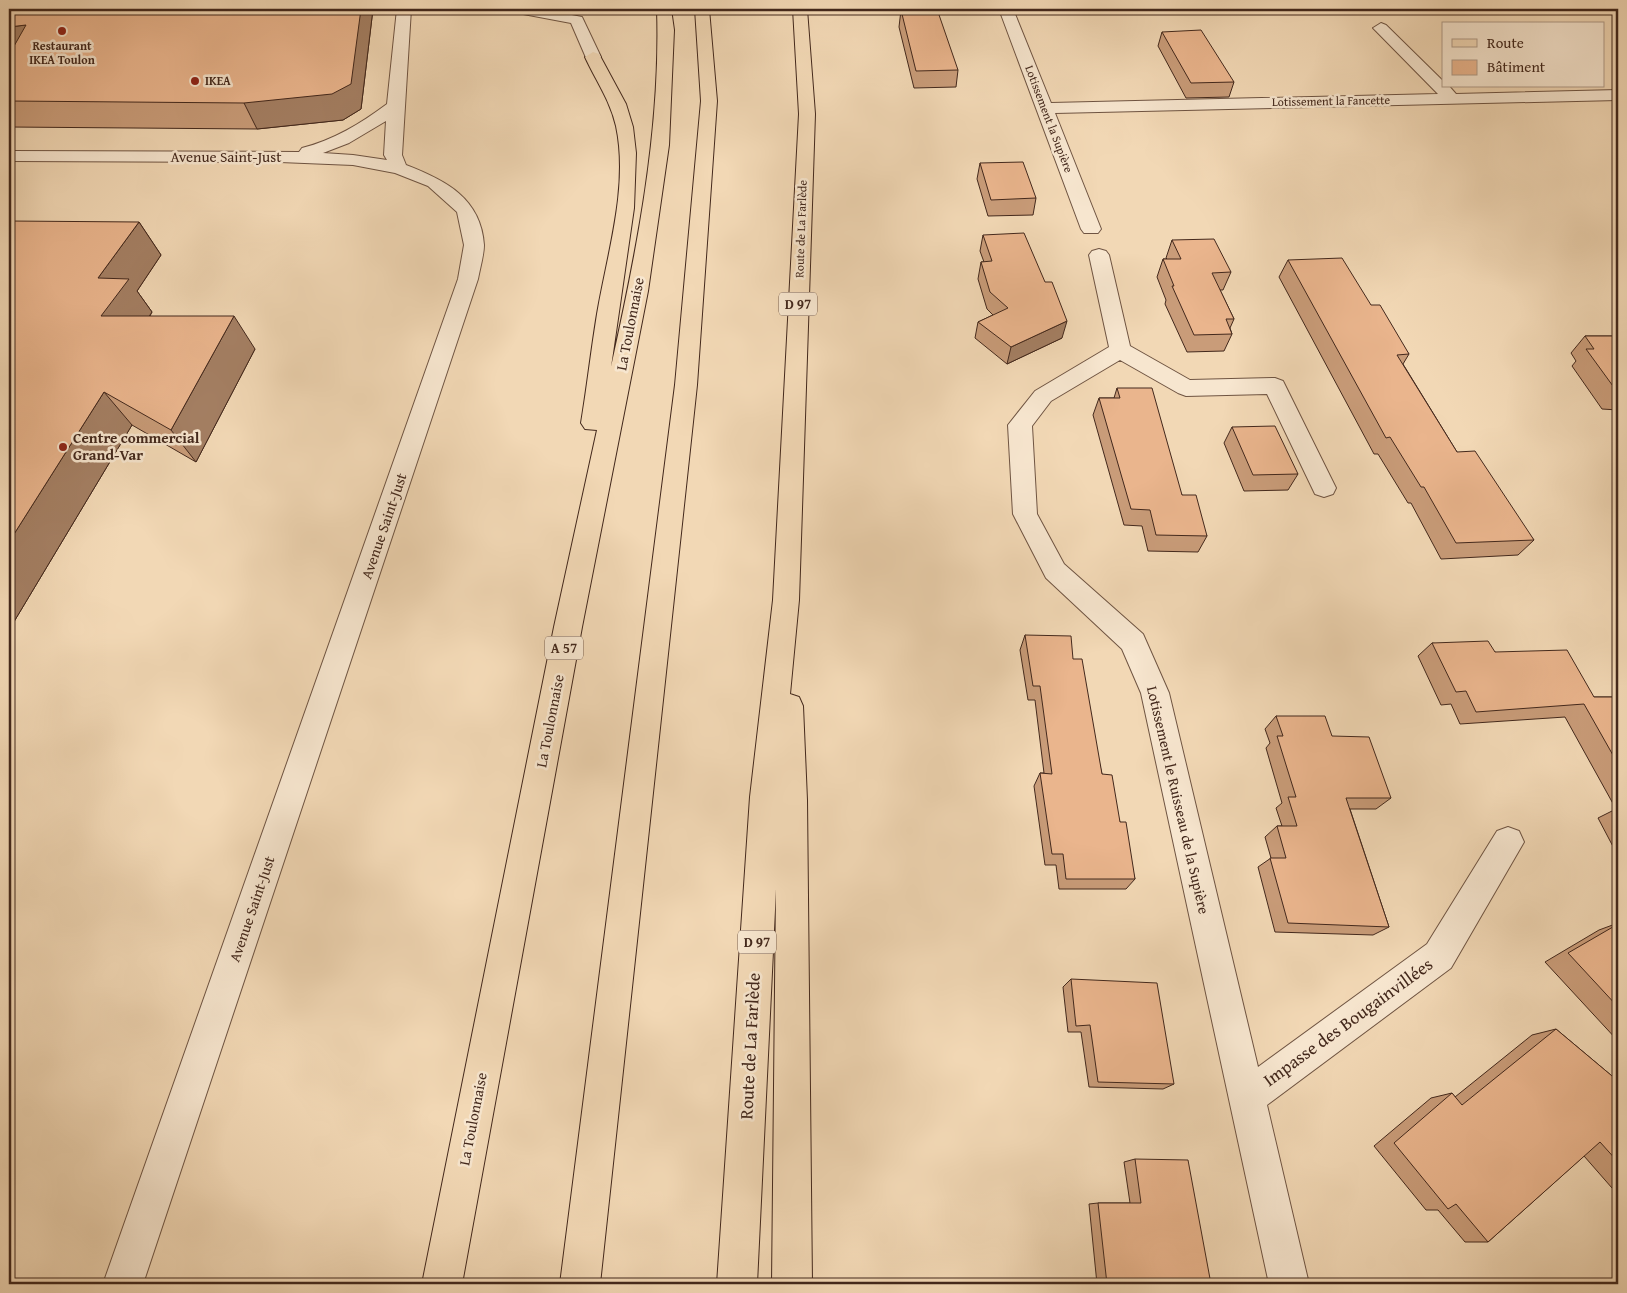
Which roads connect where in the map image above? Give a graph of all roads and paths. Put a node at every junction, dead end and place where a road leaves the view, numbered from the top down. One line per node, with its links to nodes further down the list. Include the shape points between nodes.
1 (404, 9): 11 (street)
2 (518, 9): 8 (street, via 578,20)
3 (664, 9): 19 (main road, La Toulonnaise / A 57, via 660,145 638,291)
4 (702, 9): 24 (main road, via 710,102 692,320)
5 (800, 9): 18 (main road, Route de La Farlède / D 97, via 807,114)
6 (1006, 9): 12 (street, Lotissement la Supière)
7 (1382, 28): 10 (street)
8 (593, 57): 19 (main road, via 618,104 627,144 625,197)
9 (1618, 95): 10 (street, Lotissement la Fancette)
10 (1451, 98): 12 (street, Lotissement la Fancette)
11 (395, 106): 14 (street, via 338,142); 15 (street, via 393,155)
12 (1045, 108): 16 (street, Lotissement la Supière, via 1095,242)
13 (9, 156): 14 (street, Avenue Saint-Just)
14 (280, 157): 15 (street, Avenue Saint-Just, via 353,160)
15 (399, 168): 22 (street, Avenue Saint-Just, via 434,182 466,210 474,245 468,279)
16 (1120, 350): 17 (street, via 1186,388 1275,386); 21 (street, Lotissement le Ruisseau de la Supière, via 1044,396 1020,425 1025,514 1055,571 1133,642 1155,694)
17 (1324, 488)
18 (786, 600): 25 (main road, Route de La Farlède / D 97, via 765,797); 26 (main road, Route de La Farlède / D 97, via 792,800)
19 (568, 627): 23 (main road, La Toulonnaise / A 57)
20 (1508, 842): 21 (street, Impasse des Bougainvillées, via 1439,956)
21 (1247, 1096): 27 (street, Lotissement le Ruisseau de la Supière)
22 (123, 1284)
23 (442, 1284)
24 (580, 1284)
25 (737, 1284)
26 (792, 1284)
27 (1289, 1284)

